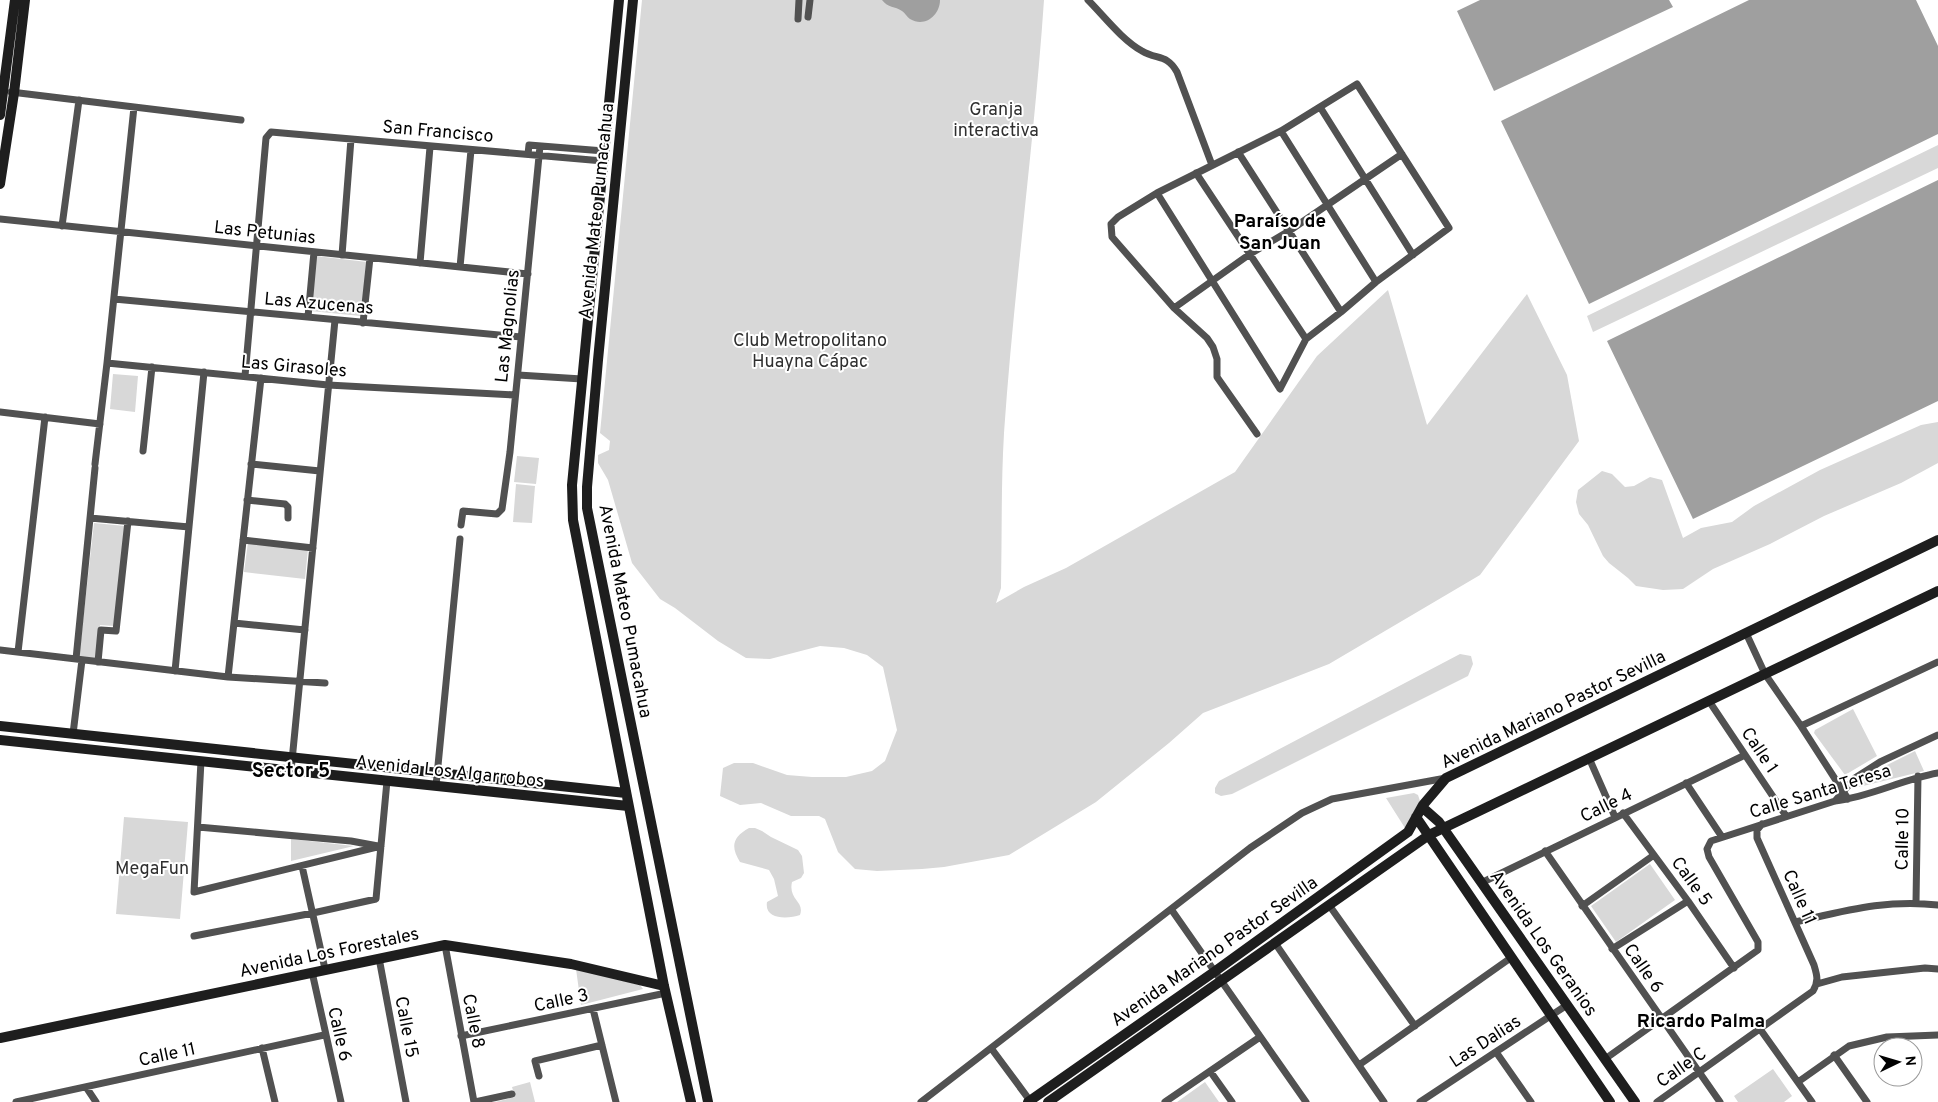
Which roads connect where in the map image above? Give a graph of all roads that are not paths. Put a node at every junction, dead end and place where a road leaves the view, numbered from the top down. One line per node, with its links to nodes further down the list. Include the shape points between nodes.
1 (15, 0): 11 (main road)
2 (25, 0): 13 (main road)
3 (612, 0): 12 (main road, via 606,63)
4 (619, 0): 12 (main road, Avenida Mateo Pumacahua)
5 (633, 0): 193 (main road, Avenida Mateo Pumacahua, via 587,508)
6 (799, 0): 10 (street)
7 (810, 0): 9 (street)
8 (1088, 0): 29 (street, via 1141,50 1172,64)
9 (808, 17)
10 (798, 19)
11 (2, 91): 13 (street); 17 (main road)
12 (610, 92): 28 (main road, Avenida Mateo Pumacahua)
13 (14, 93): 14 (street); 32 (main road)
14 (79, 100): 15 (street); 36 (street)
15 (134, 107): 18 (street); 38 (street)
16 (1320, 107): 19 (street); 26 (street, via 1357,84); 31 (street)
17 (0, 115)
18 (241, 120)
19 (1281, 131): 24 (street); 34 (street)
20 (351, 139): 22 (street, San Francisco); 39 (street, San Francisco, via 271,132 266,138); 42 (street)
21 (540, 146): 25 (street, via 529,145); 27 (street, Las Magnolias); 28 (street)
22 (430, 147): 23 (street, San Francisco); 45 (street)
23 (471, 150): 25 (street, San Francisco); 46 (street)
24 (1238, 152): 29 (street); 37 (street)
25 (528, 154): 27 (street, San Francisco)
26 (1402, 154): 31 (street); 43 (street, via 1449,228)
27 (540, 155): 28 (street, San Francisco); 47 (street, Las Magnolias)
28 (604, 156): 65 (main road, Avenida Mateo Pumacahua)
29 (1212, 165): 30 (street)
30 (1196, 173): 33 (street); 41 (street)
31 (1365, 180): 34 (street); 43 (street)
32 (0, 184)
33 (1157, 193): 48 (street); 51 (street, via 1118,217 1111,224 1110,231)
34 (1328, 205): 37 (street); 49 (street)
35 (0, 219): 36 (street, Las Petunias)
36 (62, 226): 38 (street, Las Petunias)
37 (1289, 231): 41 (street); 53 (street)
38 (121, 232): 39 (street, Las Petunias); 50 (street)
39 (257, 246): 40 (street, Las Petunias); 52 (street)
40 (314, 252): 42 (street, Las Petunias); 54 (street)
41 (1250, 254): 48 (street); 58 (street)
42 (342, 255): 44 (street, Las Petunias)
43 (1413, 255): 49 (street)
44 (370, 258): 45 (street, Las Petunias); 56 (street)
45 (420, 263): 46 (street, Las Petunias)
46 (460, 267): 47 (street, Las Petunias)
47 (528, 274): 57 (street, Las Magnolias)
48 (1213, 281): 51 (street); 58 (street, via 1280,389)
49 (1376, 282): 53 (street)
50 (114, 299): 52 (street, Las Azucenas); 59 (street)
51 (1174, 308): 71 (street, via 1214,347 1217,377)
52 (251, 312): 54 (street, Las Azucenas); 63 (street)
53 (1341, 312): 58 (street)
54 (308, 317): 55 (street, Las Azucenas)
55 (335, 320): 56 (street, Las Azucenas); 66 (street)
56 (363, 323): 57 (street, Las Azucenas)
57 (521, 337): 62 (street, Las Magnolias)
58 (1306, 339)
59 (107, 363): 60 (street, Las Girasoles); 70 (street)
60 (152, 367): 61 (street, Las Girasoles); 72 (street)
61 (204, 372): 63 (street, Las Girasoles); 80 (street)
62 (518, 375): 65 (street); 67 (street, Las Magnolias)
63 (245, 376): 64 (street, Las Girasoles)
64 (261, 378): 66 (street, Las Girasoles); 73 (street)
65 (582, 379): 118 (main road, Avenida Mateo Pumacahua, via 572,520)
66 (328, 385): 67 (street, Las Girasoles); 74 (street)
67 (516, 395): 79 (street, Las Magnolias, via 502,509 498,514 463,511)
68 (0, 412): 69 (street)
69 (45, 417): 70 (street); 90 (street)
70 (100, 424): 76 (street)
71 (1256, 434)
72 (143, 451)
73 (251, 464): 74 (street); 75 (street)
74 (320, 471): 84 (street)
75 (247, 500): 77 (street, via 286,504); 82 (street)
76 (90, 518): 78 (street); 91 (street)
77 (288, 518)
78 (128, 521): 80 (street); 92 (street, via 116,631 101,630)
79 (460, 525)
80 (189, 528): 94 (street)
81 (460, 539): 110 (street)
82 (243, 540): 84 (street); 86 (street)
83 (1938, 540): 88 (main road, Avenida Mariano Pastor Sevilla)
84 (312, 548): 87 (street)
85 (1938, 591): 95 (main road, Avenida Mariano Pastor Sevilla)
86 (234, 623): 87 (street); 96 (street)
87 (305, 630): 97 (street)
88 (1746, 633): 95 (street); 113 (main road, Avenida Mariano Pastor Sevilla)
89 (0, 650): 90 (street)
90 (18, 652): 91 (street)
91 (79, 659): 92 (street); 102 (street)
92 (98, 662): 94 (street)
93 (1938, 662): 101 (street)
94 (175, 671): 96 (street)
95 (1765, 674): 99 (main road, Avenida Mariano Pastor Sevilla); 101 (street)
96 (228, 677): 97 (street)
97 (300, 682): 98 (street); 106 (street)
98 (325, 683)
99 (1709, 702): 105 (street, Calle 1); 107 (main road, Avenida Mariano Pastor Sevilla)
100 (0, 726): 102 (main road, Avenida Los Algarrobos)
101 (1801, 726): 117 (street)
102 (73, 734): 106 (main road, Avenida Los Algarrobos)
103 (1938, 735): 117 (street, via 1880,762 1855,778)
104 (0, 740): 108 (main road, Avenida Los Algarrobos)
105 (1745, 755): 115 (street, Calle 4); 124 (street, Calle 1)
106 (292, 758): 109 (street); 110 (main road, Avenida Los Algarrobos)
107 (1589, 758): 126 (street); 129 (main road, Avenida Mariano Pastor Sevilla)
108 (201, 761): 109 (main road, Avenida Los Algarrobos); 128 (street)
109 (291, 771): 114 (main road, Avenida Los Algarrobos)
110 (437, 773): 116 (street); 118 (main road, Avenida Los Algarrobos)
111 (1938, 773): 112 (street, Calle Santa Teresa)
112 (1918, 776): 119 (street, Calle Santa Teresa); 140 (street, Calle 10)
113 (1446, 778): 122 (main road, Avenida Mariano Pastor Sevilla); 144 (street, via 1332,799 1302,814 1250,848)
114 (387, 781): 116 (main road, Avenida Los Algarrobos); 133 (street)
115 (1686, 783): 123 (street, Calle 4); 131 (street)
116 (436, 786): 121 (main road, Avenida Los Algarrobos)
117 (1843, 791): 119 (street); 120 (street)
118 (626, 793): 121 (main road, Avenida Mateo Pumacahua)
119 (1848, 800): 120 (street, Calle Santa Teresa)
120 (1834, 801): 124 (street, Calle Santa Teresa)
121 (628, 806): 159 (main road, Avenida Mateo Pumacahua)
122 (1422, 807): 125 (main road, Avenida Mariano Pastor Sevilla); 129 (main road, Avenida Los Geranios)
123 (1623, 813): 126 (street, Calle 4); 136 (street, Calle 5)
124 (1786, 816): 127 (street, Calle Santa Teresa)
125 (1416, 817): 130 (main road, Avenida Los Geranios); 157 (main road, Avenida Mariano Pastor Sevilla, via 1408,832)
126 (1615, 817): 134 (street, Calle 4)
127 (1762, 823): 131 (street, Calle Santa Teresa); 146 (street, Calle 11, via 1757,830 1757,838)
128 (198, 826): 133 (street); 137 (street, via 194,892)
129 (1443, 828): 130 (main road, Avenida Mariano Pastor Sevilla); 132 (main road, Avenida Los Geranios)
130 (1429, 835): 135 (main road, Avenida Los Geranios); 141 (main road, Avenida Mariano Pastor Sevilla)
131 (1722, 837): 153 (street, Calle Santa Teresa, via 1711,841 1707,849 1709,857 1759,944 1758,950)
132 (1455, 845): 135 (main road); 138 (main road, Avenida Los Geranios)
133 (380, 846): 137 (street); 145 (street, via 376,899)
134 (1544, 851): 138 (street, Calle 4); 143 (street, Calle 6)
135 (1442, 855): 152 (main road, Avenida Los Geranios)
136 (1654, 855): 139 (street, Calle 5); 143 (street)
137 (302, 866): 145 (street)
138 (1482, 883): 160 (main road, Avenida Los Geranios)
139 (1688, 901): 150 (street); 153 (street, Calle 5)
140 (1916, 902): 142 (street); 146 (street, via 1875,904)
141 (1329, 905): 148 (main road, Avenida Mariano Pastor Sevilla); 164 (street)
142 (1938, 905)
143 (1582, 906): 150 (street, Calle 6)
144 (1171, 909): 157 (street); 173 (street)
145 (313, 913): 147 (street); 154 (street)
146 (1795, 922): 158 (street, Calle 11, via 1814,964)
147 (194, 936)
148 (1275, 943): 157 (main road, Avenida Mariano Pastor Sevilla); 177 (street)
149 (445, 945): 151 (main road, Avenida Los Forestales); 159 (main road, Avenida Los Forestales, via 571,964); 168 (street, Calle 8)
150 (1612, 949): 163 (street, Calle 6)
151 (379, 958): 154 (main road, Avenida Los Forestales); 189 (street, Calle 15)
152 (1512, 958): 162 (main road, Avenida Los Geranios); 164 (street)
153 (1734, 968): 163 (street)
154 (325, 969): 156 (main road, Avenida Los Forestales)
155 (1938, 969): 158 (street, via 1842,977)
156 (312, 972): 166 (street, Calle 6); 169 (main road, Avenida Los Forestales)
157 (1217, 976): 170 (street); 195 (main road, Avenida Mariano Pastor Sevilla); 196 (main road, Avenida Mariano Pastor Sevilla)
158 (1817, 984): 165 (street, Calle C, via 1813,991)
159 (665, 990): 161 (street, Calle 3); 192 (main road, Avenida Mateo Pumacahua)
160 (1567, 1005): 162 (street, Las Dalias); 176 (main road, Avenida Los Geranios)
161 (593, 1009): 168 (street, Calle 3); 171 (street)
162 (1551, 1015): 174 (street, Las Dalias); 203 (main road, Avenida Los Geranios)
163 (1661, 1018): 176 (street); 179 (street, Calle 6)
164 (1415, 1026): 177 (street)
165 (1760, 1029): 179 (street, Calle C); 181 (street)
166 (324, 1035): 172 (street, Calle 11); 188 (street, Calle 6)
167 (1938, 1035): 175 (street, via 1887,1037 1849,1046)
168 (461, 1036): 190 (street, Calle 8)
169 (0, 1038)
170 (1260, 1038): 178 (street); 199 (street)
171 (602, 1045): 180 (street, via 535,1060); 191 (street)
172 (262, 1048): 182 (street, Calle 11); 187 (street)
173 (991, 1048): 194 (street); 195 (street)
174 (1496, 1052): 201 (street, Las Dalias); 202 (street)
175 (1834, 1055): 181 (street); 208 (street)
176 (1605, 1059): 204 (main road, Avenida Los Geranios)
177 (1359, 1065): 200 (street)
178 (1210, 1071): 197 (street); 198 (street)
179 (1699, 1073): 205 (street, Calle C); 206 (street, Calle 6)
180 (539, 1076)
181 (1798, 1082): 207 (street)
182 (86, 1087): 184 (street, Calle 11); 186 (street)
183 (512, 1094): 190 (street)
184 (30, 1101): 185 (street, Calle 11)
185 (16, 1102)
186 (96, 1102)
187 (275, 1102)
188 (341, 1102)
189 (406, 1102)
190 (475, 1102)
191 (616, 1102)
192 (691, 1102)
193 (708, 1102)
194 (921, 1102)
195 (1029, 1102)
196 (1048, 1102)
197 (1165, 1102)
198 (1232, 1102)
199 (1306, 1102)
200 (1384, 1102)
201 (1420, 1102)
202 (1530, 1102)
203 (1610, 1102)
204 (1635, 1102)
205 (1657, 1102)
206 (1720, 1102)
207 (1812, 1102)
208 (1867, 1102)

